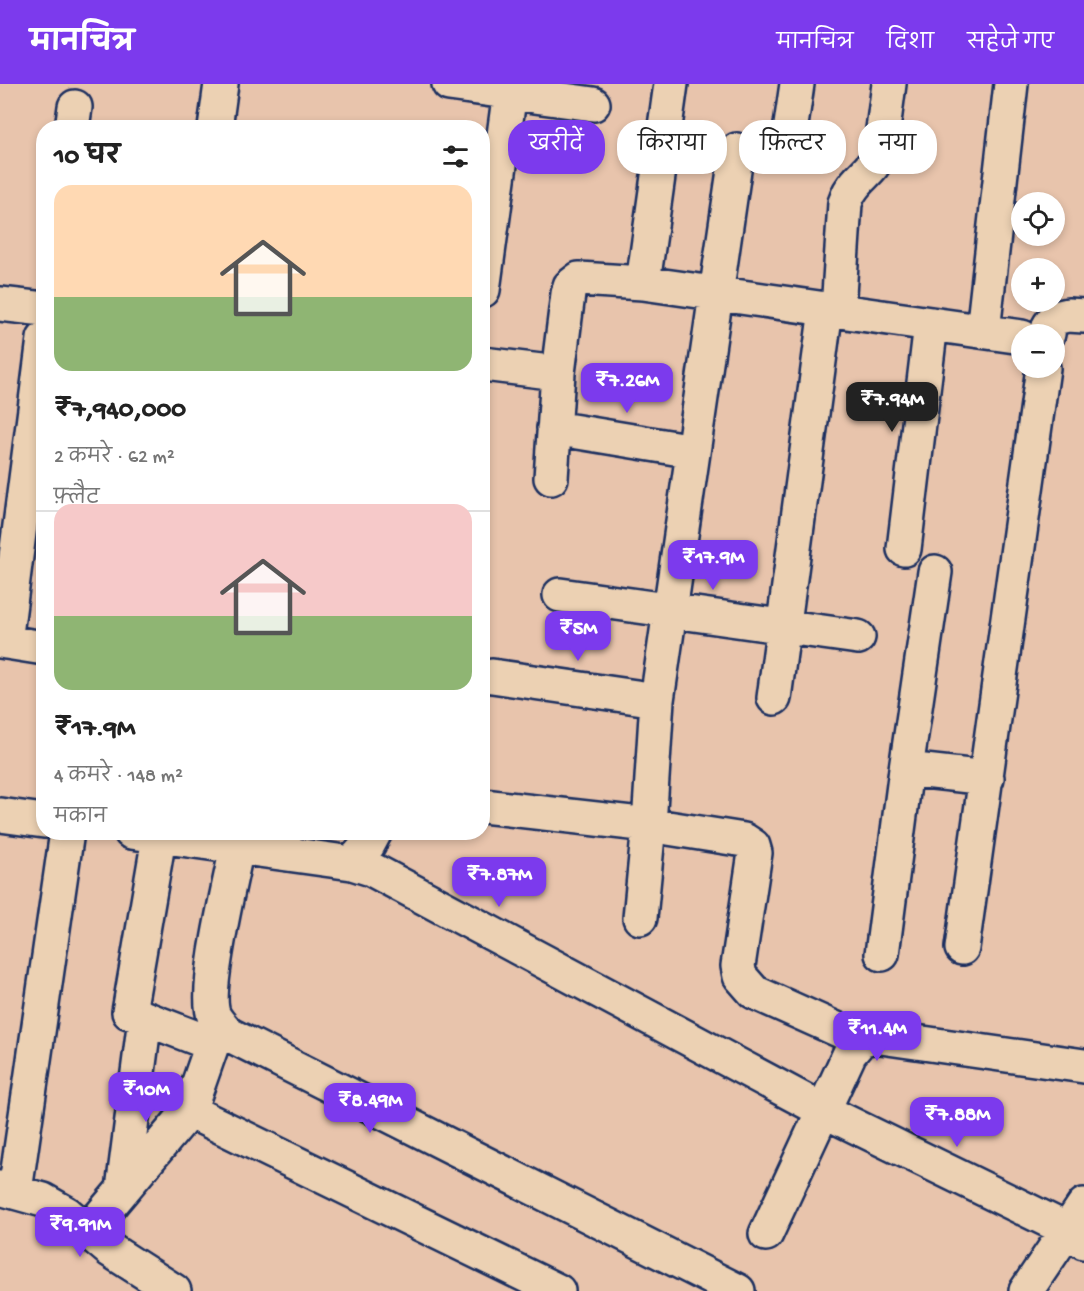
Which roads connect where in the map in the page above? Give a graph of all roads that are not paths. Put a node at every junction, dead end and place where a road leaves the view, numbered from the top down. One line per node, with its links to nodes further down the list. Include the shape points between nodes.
1 (221, 84): 9 (street)
2 (449, 84): 7 (street)
3 (670, 84): 13 (street)
4 (797, 84): 10 (street)
5 (889, 84): 17 (street, via 879,152 873,167 851,189 845,203)
6 (1011, 84): 21 (street)
7 (510, 92): 8 (street); 12 (street)
8 (594, 104)
9 (216, 120)
10 (792, 120)
11 (737, 150): 14 (street)
12 (490, 239)
13 (643, 283): 14 (street); 24 (street, via 574,281 568,294)
14 (716, 293): 17 (street); 28 (street)
15 (0, 304): 16 (street)
16 (36, 308)
17 (832, 310): 19 (street); 34 (street)
18 (1084, 316): 20 (street, via 1055,318)
19 (931, 324): 21 (street); 30 (street)
20 (1050, 324)
21 (983, 331): 22 (street)
22 (1011, 335)
23 (490, 365): 24 (street)
24 (558, 373): 27 (street)
25 (1042, 378): 42 (street)
26 (36, 397): 36 (street)
27 (554, 428): 28 (street); 29 (street)
28 (693, 451): 33 (street)
29 (551, 478)
30 (904, 549)
31 (935, 572): 41 (street)
32 (560, 595): 33 (street)
33 (671, 611): 34 (street); 40 (street)
34 (784, 626): 35 (street); 39 (street)
35 (858, 637)
36 (2, 642): 37 (street)
37 (36, 647)
38 (492, 676): 40 (street)
39 (774, 698)
40 (657, 700): 46 (street)
41 (906, 769): 42 (street); 55 (street)
42 (987, 778): 54 (street)
43 (490, 807): 46 (street)
44 (0, 815): 45 (street)
45 (36, 820)
46 (650, 825): 53 (street); 58 (street, via 744,840 753,846 740,976 754,992)
47 (66, 840): 62 (street)
48 (149, 840): 56 (street, via 129,1012)
49 (190, 840): 51 (street)
50 (371, 840): 52 (street)
51 (237, 847): 52 (street); 57 (street, via 213,974 211,1001)
52 (352, 863): 61 (street, via 388,878)
53 (640, 918)
54 (962, 948)
55 (882, 954)
56 (145, 1018): 57 (street); 63 (street)
57 (216, 1034): 60 (street); 67 (street, via 228,1034)
58 (861, 1040): 59 (street, via 874,1036); 61 (street, via 850,1053)
59 (1084, 1066)
60 (189, 1111): 63 (street); 69 (street)
61 (824, 1111): 64 (street); 66 (street)
62 (7, 1190): 65 (street, via 43,1200)
63 (123, 1190): 65 (street)
64 (1079, 1226): 70 (street)
65 (88, 1231): 68 (street)
66 (766, 1234)
67 (722, 1288)
68 (174, 1291)
69 (558, 1291)
70 (1026, 1291)

